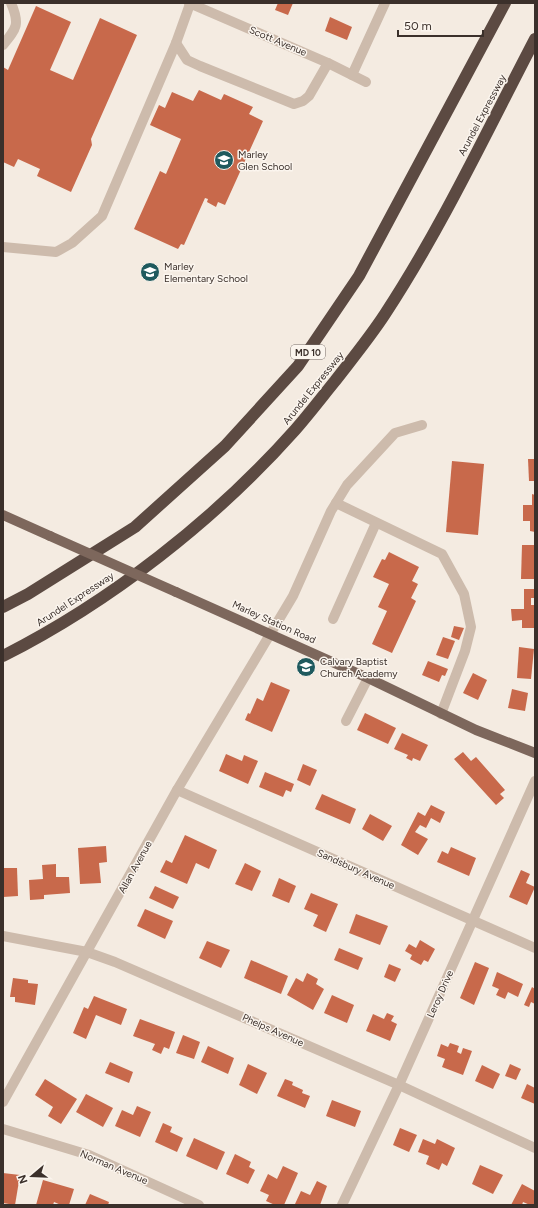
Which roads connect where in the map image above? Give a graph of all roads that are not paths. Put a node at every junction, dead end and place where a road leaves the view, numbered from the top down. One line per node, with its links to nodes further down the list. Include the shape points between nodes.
1 (11, 3): 7 (street, via 17,19 14,30)
2 (190, 3): 6 (street); 8 (street, Scott Avenue)
3 (385, 3): 9 (street)
4 (505, 3): 16 (highway, MD 10, via 358,276 298,366 225,446 134,527)
5 (535, 39): 19 (highway, Arundel Expressway, via 402,287 360,350 296,429 218,507 160,555 85,609)
6 (176, 43): 8 (street, via 187,60 294,104 309,96); 11 (street, via 102,216 72,243 56,252)
7 (3, 45)
8 (328, 63): 9 (street, Scott Avenue)
9 (352, 75): 10 (street, Scott Avenue)
10 (366, 82)
11 (3, 247)
12 (422, 425): 13 (street, Allan Avenue, via 395,433 347,485)
13 (336, 504): 15 (street); 18 (street, Allan Avenue, via 293,596)
14 (3, 515): 18 (main road, Marley Station Road, bridge)
15 (376, 523): 17 (street); 21 (street, via 442,554 464,594 471,627 465,651)
16 (3, 607)
17 (333, 619)
18 (271, 634): 20 (main road, Marley Station Road); 25 (street, Allan Avenue)
19 (3, 656)
20 (368, 678): 21 (main road, Marley Station Road); 22 (street)
21 (441, 714): 23 (main road, Marley Station Road, via 496,739)
22 (346, 721)
23 (535, 753)
24 (535, 781): 26 (street, Leroy Drive)
25 (177, 790): 26 (street, Sandsbury Avenue); 29 (street, Allan Avenue)
26 (473, 921): 28 (street, Sandsbury Avenue); 30 (street, Leroy Drive)
27 (3, 936): 29 (street, Phelps Avenue)
28 (535, 948)
29 (88, 952): 30 (street, Phelps Avenue); 31 (street, Allan Avenue)
30 (399, 1085): 33 (street, Phelps Avenue); 35 (street, Leroy Drive)
31 (3, 1102)
32 (3, 1129): 34 (street, Norman Avenue, via 89,1155)
33 (535, 1148)
34 (199, 1205)
35 (342, 1205)

